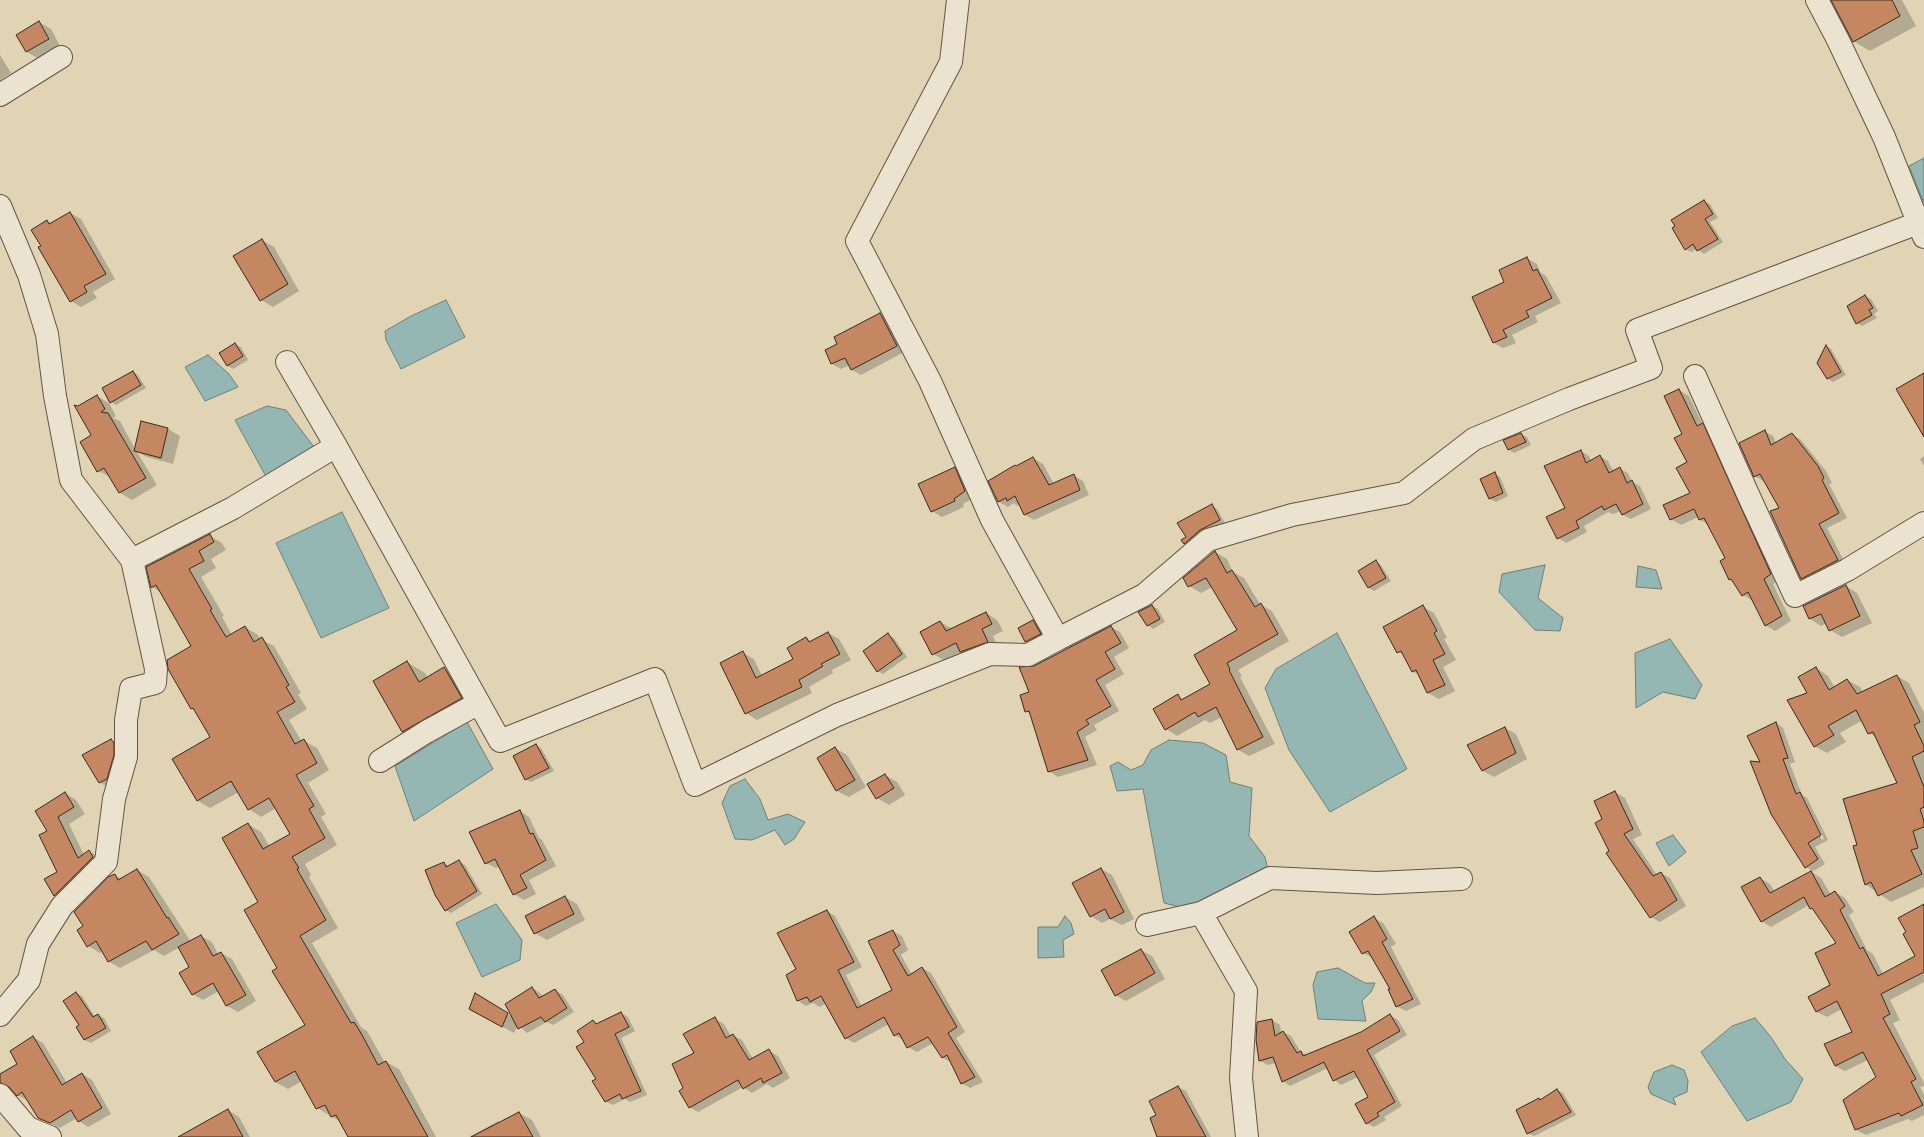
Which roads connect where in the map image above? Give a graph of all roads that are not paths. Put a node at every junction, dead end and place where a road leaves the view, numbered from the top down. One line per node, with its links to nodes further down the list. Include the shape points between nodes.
1 (958, 0): 12 (street, via 951,62 856,241 930,381 992,520)
2 (1817, 0): 6 (street, via 1884,137)
3 (61, 57): 4 (street)
4 (0, 95)
5 (0, 206): 11 (street, via 29,275 47,334 55,396 71,480)
6 (1921, 230): 12 (street, via 1637,330 1651,368 1474,439 1404,493 1292,515 1208,540 1144,595)
7 (287, 362): 9 (street)
8 (1695, 376): 10 (street, via 1796,596 1847,570)
9 (336, 446): 11 (street, via 233,508); 13 (street)
10 (1924, 523)
11 (132, 560): 18 (street, via 156,669 155,683 132,689 126,720 126,757 114,799 106,862 62,906 38,944 29,980)
12 (1058, 639): 13 (street, via 1028,655 990,654 837,716 695,785 655,679 500,741)
13 (480, 703): 14 (street, via 426,732)
14 (380, 761)
15 (1461, 879): 16 (street, via 1377,883 1270,878)
16 (1201, 913): 17 (street); 21 (street, via 1246,990 1241,1078)
17 (1147, 925)
18 (0, 1015)
19 (0, 1095): 20 (street, via 28,1128)
20 (50, 1137)
21 (1247, 1137)

